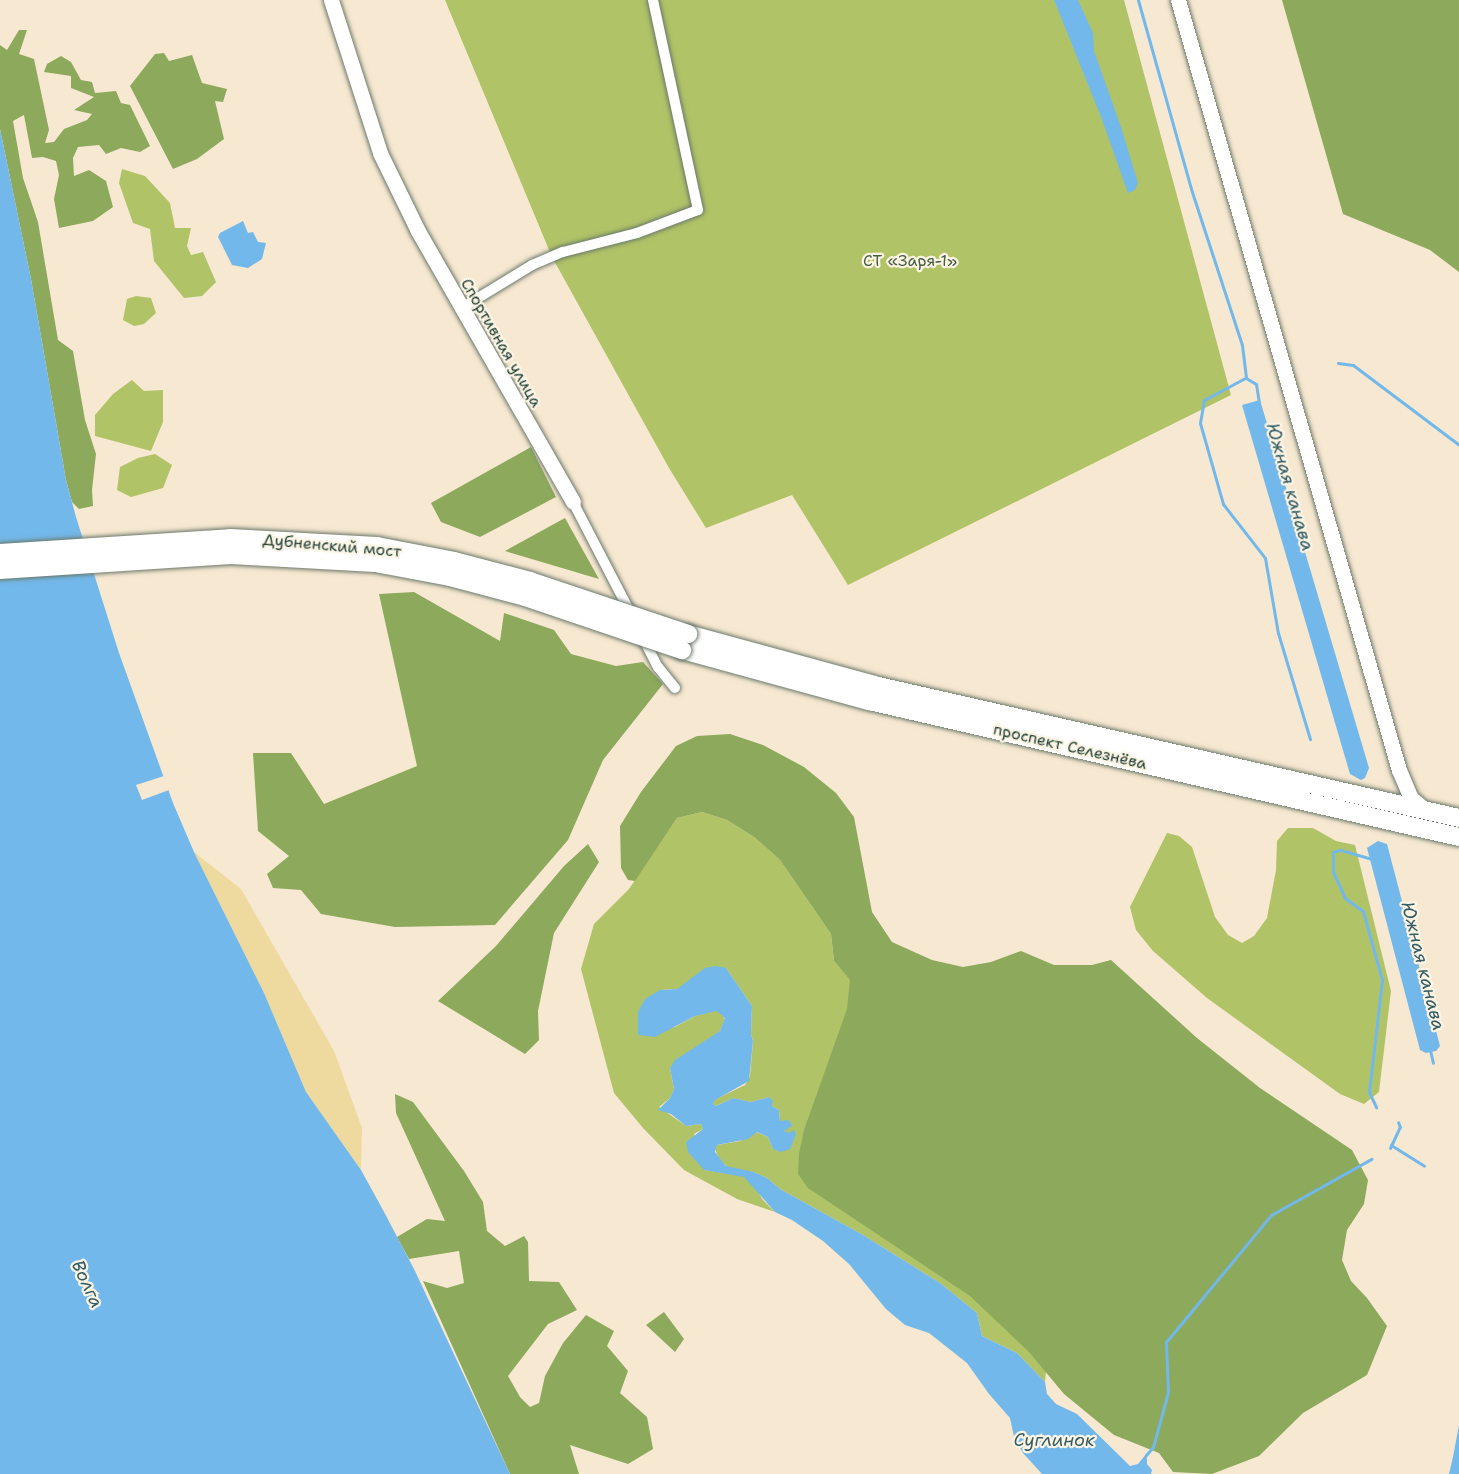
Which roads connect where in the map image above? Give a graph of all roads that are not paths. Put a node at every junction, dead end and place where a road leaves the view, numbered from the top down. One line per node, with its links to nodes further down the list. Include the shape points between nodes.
1 (331, 0): 4 (main road, Спортивная улица, via 380,153)
2 (654, 0): 4 (street, via 698,210 637,233 563,252)
3 (1178, 0): 10 (main road)
4 (460, 309): 5 (main road, Спортивная улица)
5 (573, 502): 9 (street, Спортивная улица, via 658,667)
6 (0, 553): 8 (main road, Дубненский мост, bridge, via 230,538 376,546 530,581)
7 (0, 570): 8 (main road, Дубненский мост, bridge, via 231,555 375,563 450,577)
8 (685, 642): 11 (main road, проспект Селезнёва); 14 (main road, проспект Селезнёва, via 870,701)
9 (675, 688)
10 (1401, 776): 11 (main road, via 1395,792); 12 (main road, via 1411,798)
11 (1385, 799): 12 (main road, проспект Селезнёва)
12 (1424, 809): 13 (main road, проспект Селезнёва)
13 (1459, 818)
14 (1459, 837)

